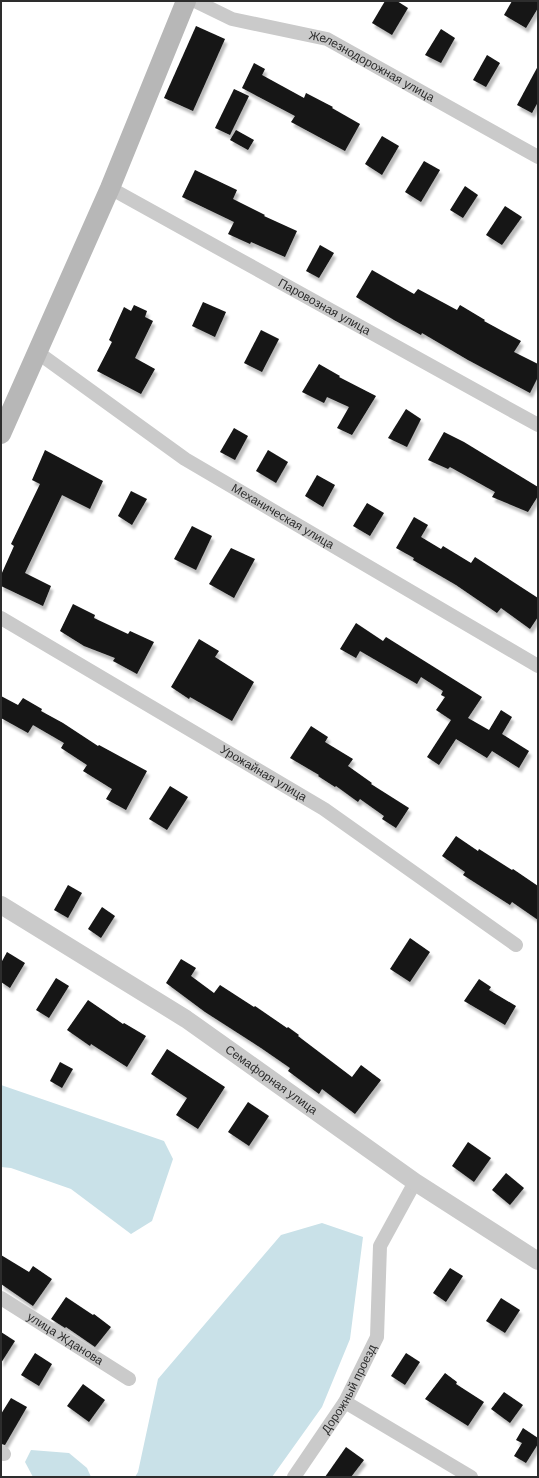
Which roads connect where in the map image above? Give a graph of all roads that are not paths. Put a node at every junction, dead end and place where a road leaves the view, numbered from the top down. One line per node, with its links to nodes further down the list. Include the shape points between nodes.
1 (186, 1): 4 (main road)
2 (195, 1): 3 (street, Железнодорожная улица, via 232,19 327,39)
3 (538, 157)
4 (110, 188): 5 (main road); 6 (street, Паровозная улица)
5 (38, 352): 7 (main road); 9 (street, Механическая улица, via 185,459)
6 (538, 425)
7 (1, 434)
8 (1, 618): 11 (street, Урожайная улица, via 324,809)
9 (538, 666)
10 (1, 905): 12 (street, Семафорная улица, via 186,1019)
11 (516, 945)
12 (415, 1182): 13 (street, Семафорная улица); 16 (street, Дорожный проезд, via 380,1246 377,1337)
13 (538, 1262)
14 (1, 1298): 15 (street, улица Жданова)
15 (129, 1379)
16 (345, 1402): 17 (street, Дорожный проезд); 18 (street)
17 (294, 1477)
18 (471, 1477)

